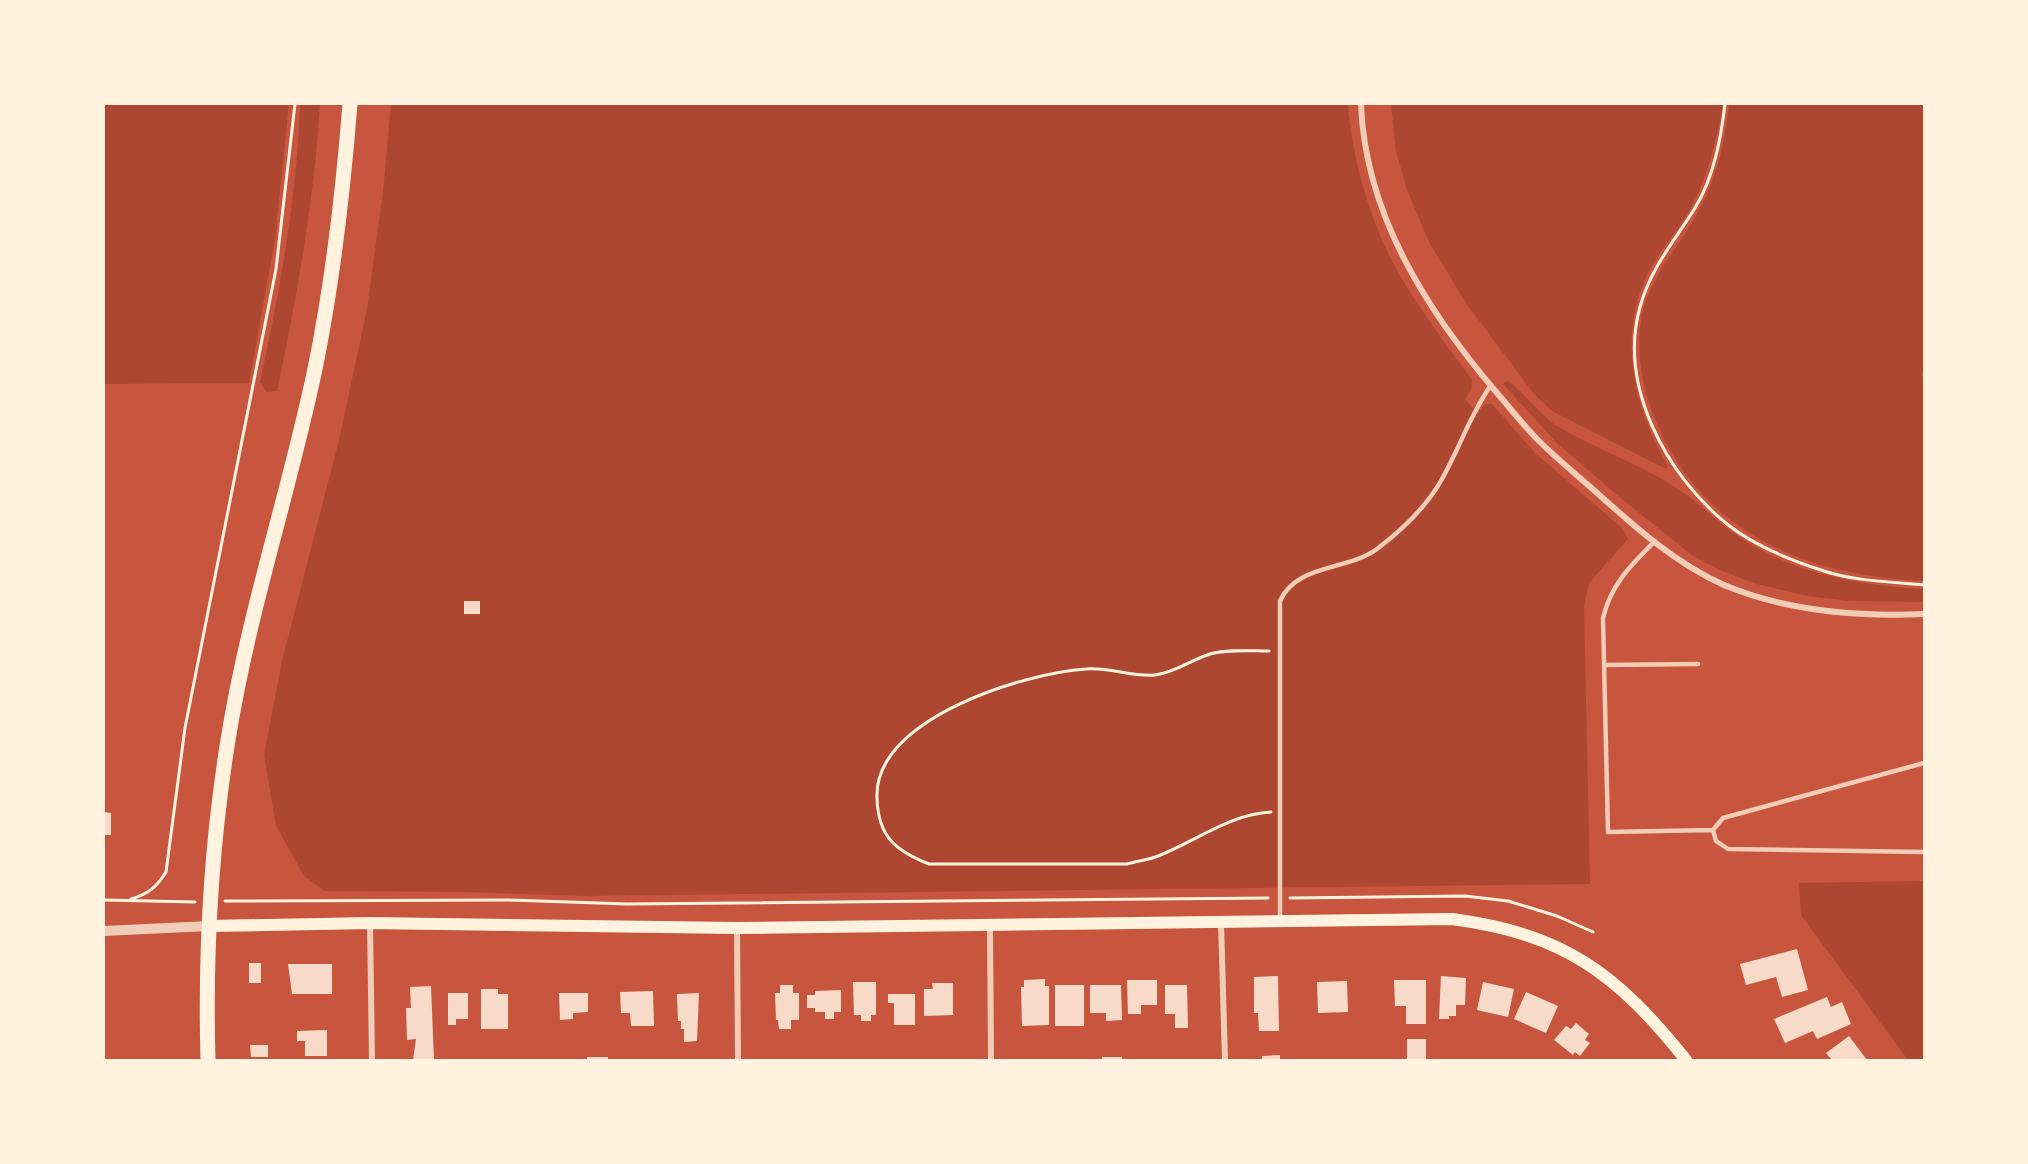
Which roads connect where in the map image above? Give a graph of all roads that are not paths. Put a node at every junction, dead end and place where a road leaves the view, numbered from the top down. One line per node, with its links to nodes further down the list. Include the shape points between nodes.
1 (350, 104): 14 (main road, via 332,274 315,369 228,738)
2 (1361, 104): 3 (street, via 1370,164 1402,257 1467,358)
3 (1491, 386): 4 (street, via 1538,440); 11 (lane, via 1474,409 1442,479 1424,505 1393,537 1360,558 1293,581 1280,601)
4 (1656, 541): 5 (street, via 1702,573 1754,595 1828,610); 6 (lane, via 1617,581 1607,599 1603,618)
5 (1924, 614)
6 (1604, 664): 7 (lane); 9 (lane, via 1608,832)
7 (1698, 664)
8 (1924, 764): 9 (lane, via 1723,818)
9 (1713, 830): 10 (lane, via 1716,841 1728,849)
10 (1924, 852)
11 (1280, 921): 12 (main road); 23 (main road, via 1452,919 1540,940 1579,958 1626,992)
12 (1221, 922): 15 (main road); 22 (street)
13 (370, 923): 14 (main road); 16 (main road); 19 (street)
14 (209, 926): 17 (street); 18 (main road)
15 (990, 926): 16 (main road); 21 (street)
16 (737, 928): 20 (street)
17 (104, 931)
18 (208, 1060)
19 (372, 1060)
20 (738, 1060)
21 (991, 1060)
22 (1225, 1060)
23 (1686, 1060)

